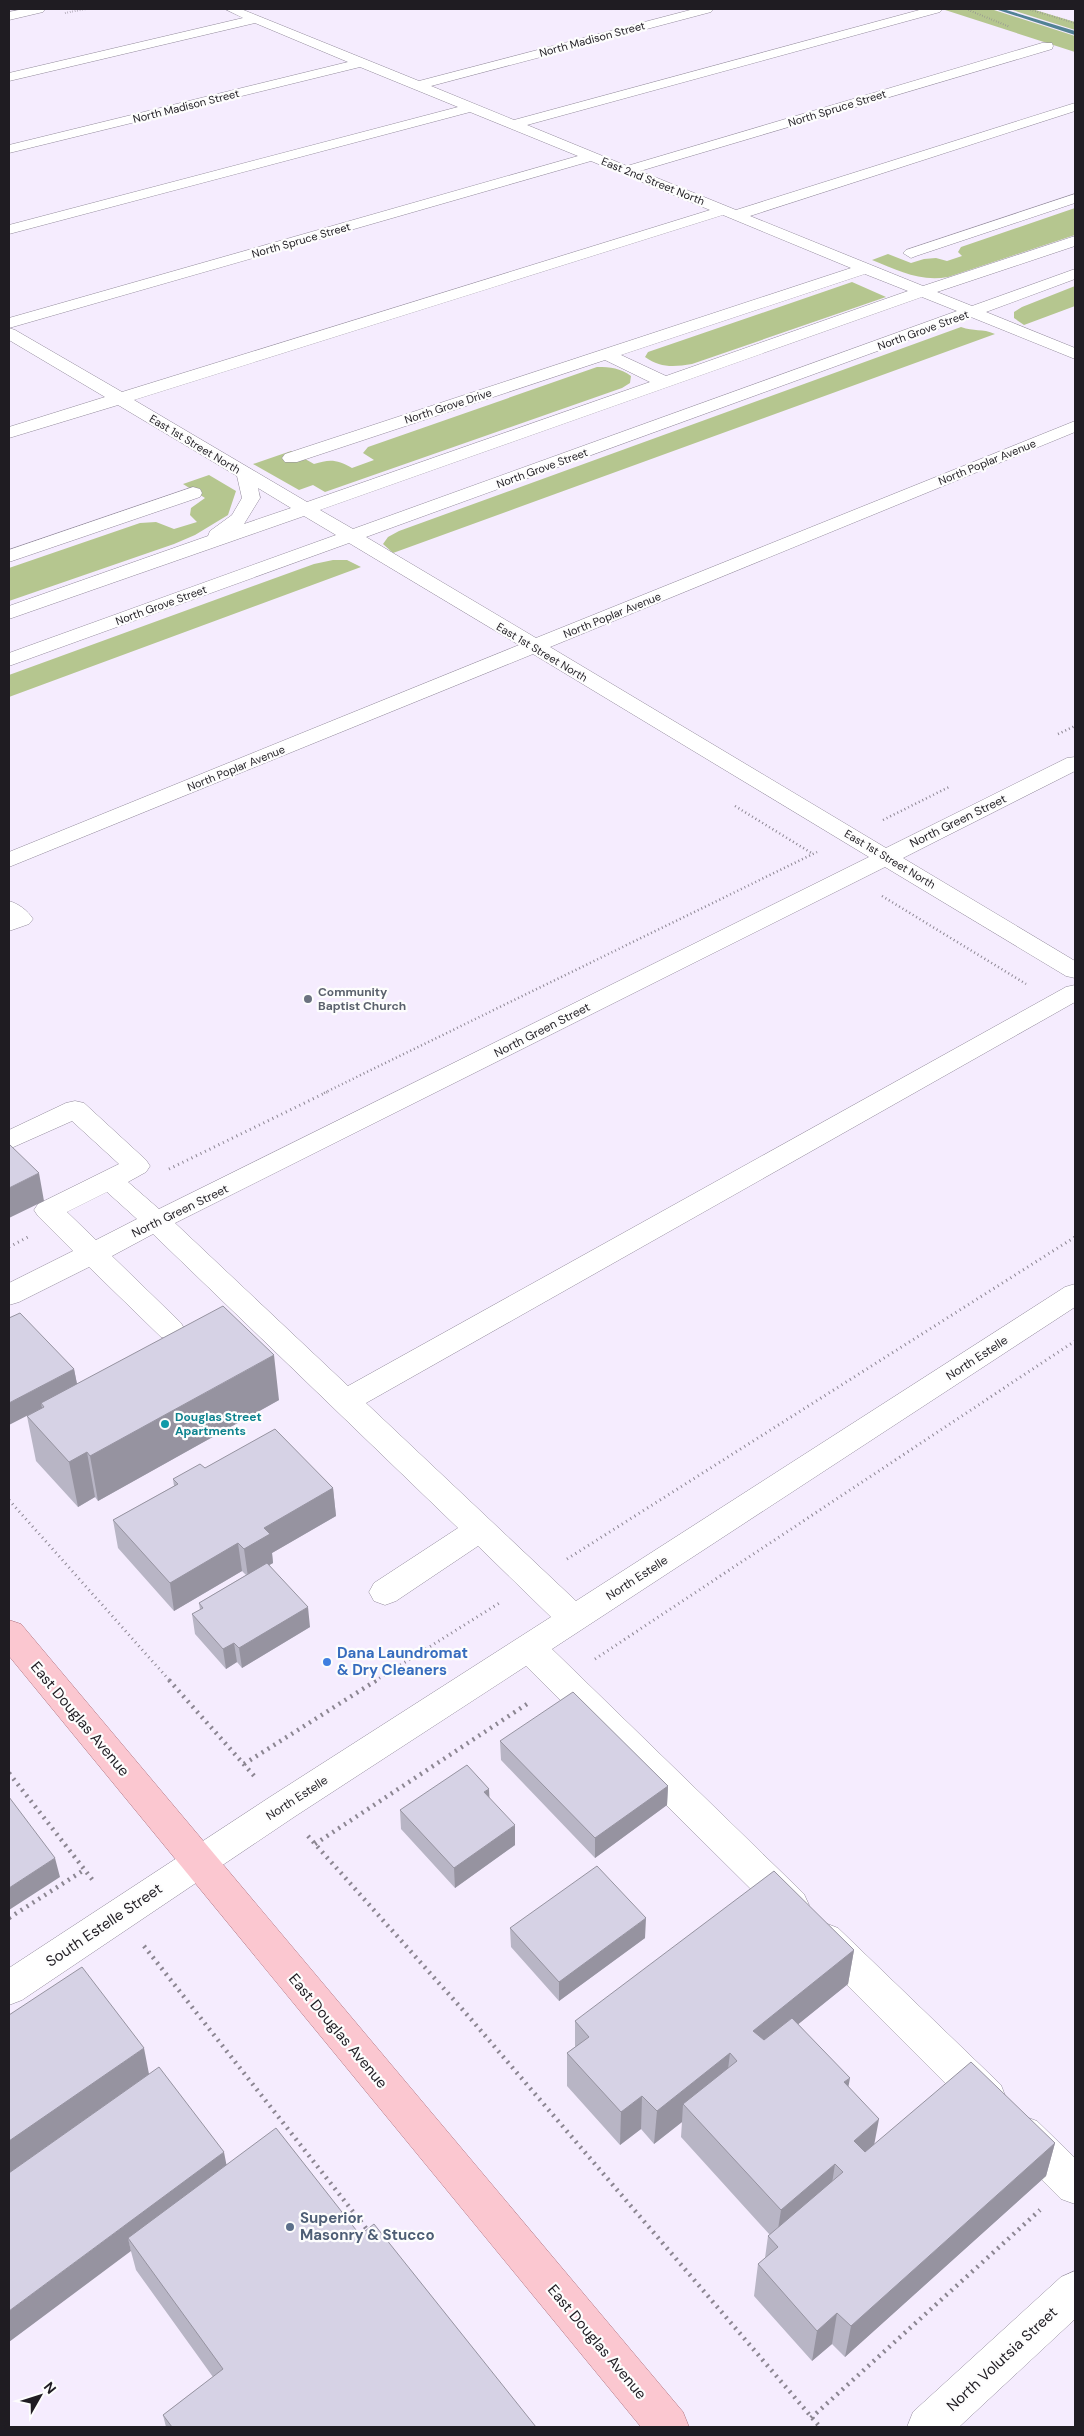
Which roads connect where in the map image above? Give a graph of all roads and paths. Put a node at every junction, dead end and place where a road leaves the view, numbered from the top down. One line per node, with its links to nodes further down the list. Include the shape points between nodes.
1 (39, 9): 7 (street)
2 (708, 9): 12 (street, North Madison Street)
3 (936, 9): 15 (street)
4 (1028, 9): 8 (path)
5 (236, 10): 6 (street, East 2nd Street North)
6 (256, 14): 10 (street, East 2nd Street North); 11 (street)
7 (9, 16)
8 (1075, 23)
9 (1047, 46): 18 (street, North Spruce Street)
10 (363, 62): 12 (street, East 2nd Street North); 16 (street, North Madison Street)
11 (9, 77)
12 (419, 85): 13 (street, East 2nd Street North)
13 (472, 106): 15 (street, East 2nd Street North); 21 (street)
14 (1075, 107): 20 (street)
15 (514, 124): 17 (street, East 2nd Street North)
16 (9, 149)
17 (594, 156): 18 (street, East 2nd Street North); 28 (street, North Spruce Street)
18 (627, 170): 20 (street, East 2nd Street North)
19 (1075, 198): 23 (street)
20 (731, 212): 24 (street, East 2nd Street North); 33 (street)
21 (9, 230)
22 (1075, 241): 26 (street)
23 (911, 253)
24 (866, 268): 26 (street, East 2nd Street North); 30 (street, North Grove Drive)
25 (1075, 274): 27 (street, North Grove Street)
26 (924, 291): 27 (street, East 2nd Street North); 32 (street)
27 (974, 312): 31 (street, East 2nd Street North); 40 (street, North Grove Street)
28 (9, 323)
29 (9, 333): 33 (street, East 1st Street North)
30 (606, 354): 32 (street); 36 (street, North Grove Drive)
31 (1075, 354)
32 (665, 382): 39 (street)
33 (118, 399): 35 (street); 37 (street, East 1st Street North)
34 (1075, 426): 44 (street, North Poplar Avenue)
35 (9, 433)
36 (291, 458)
37 (246, 474): 39 (street, East 1st Street North); 41 (street, via 251,498 240,518)
38 (193, 492): 42 (street)
39 (306, 509): 40 (street, East 1st Street North); 41 (street)
40 (353, 537): 44 (street, East 1st Street North); 45 (street, North Grove Street)
41 (198, 547): 43 (street)
42 (9, 556)
43 (9, 613)
44 (534, 647): 50 (street, East 1st Street North); 52 (street, North Poplar Avenue)
45 (9, 660)
46 (1075, 726): 47 (path)
47 (1049, 739)
48 (1075, 763): 51 (street, North Green Street)
49 (954, 785): 50 (path)
50 (850, 836): 51 (street, East 1st Street North); 59 (path)
51 (886, 857): 56 (street, East 1st Street North); 61 (street, North Green Street)
52 (9, 860)
53 (877, 893): 57 (path)
54 (9, 908): 55 (street, via 21,919)
55 (9, 924)
56 (1075, 971)
57 (1066, 997): 69 (street)
58 (9, 1140): 59 (street, via 75,1109 137,1166)
59 (116, 1186): 60 (street, via 48,1210); 61 (street)
60 (60, 1222): 63 (path); 64 (street)
61 (157, 1222): 64 (street, North Green Street); 69 (street)
62 (1075, 1237): 72 (path)
63 (9, 1247)
64 (94, 1253): 66 (street, North Green Street); 67 (street)
65 (1075, 1294): 74 (street, North Estelle)
66 (9, 1296)
67 (171, 1330)
68 (1075, 1341): 77 (path)
69 (346, 1401): 71 (street)
70 (9, 1500): 78 (path)
71 (480, 1529): 72 (street); 73 (street)
72 (534, 1581): 74 (street); 78 (path)
73 (385, 1592)
74 (574, 1619): 76 (street, North Estelle)
75 (9, 1633): 83 (main road, East Douglas Avenue)
76 (529, 1648): 77 (street); 83 (street, North Estelle)
77 (562, 1681): 82 (path); 89 (street)
78 (244, 1764): 80 (path)
79 (9, 1774): 84 (path)
80 (258, 1780)
81 (302, 1830): 82 (path)
82 (315, 1844): 92 (path, via 470,2018)
83 (199, 1862): 88 (street, South Estelle Street); 93 (main road, East Douglas Avenue)
84 (84, 1870): 85 (path); 86 (path)
85 (97, 1886)
86 (9, 1918)
87 (141, 1942): 90 (path)
88 (9, 1988)
89 (1073, 2183): 92 (path)
90 (375, 2240)
91 (1075, 2291): 95 (street, North Volutsia Street)
92 (811, 2418): 94 (path)
93 (668, 2427)
94 (820, 2427)
95 (928, 2427)

